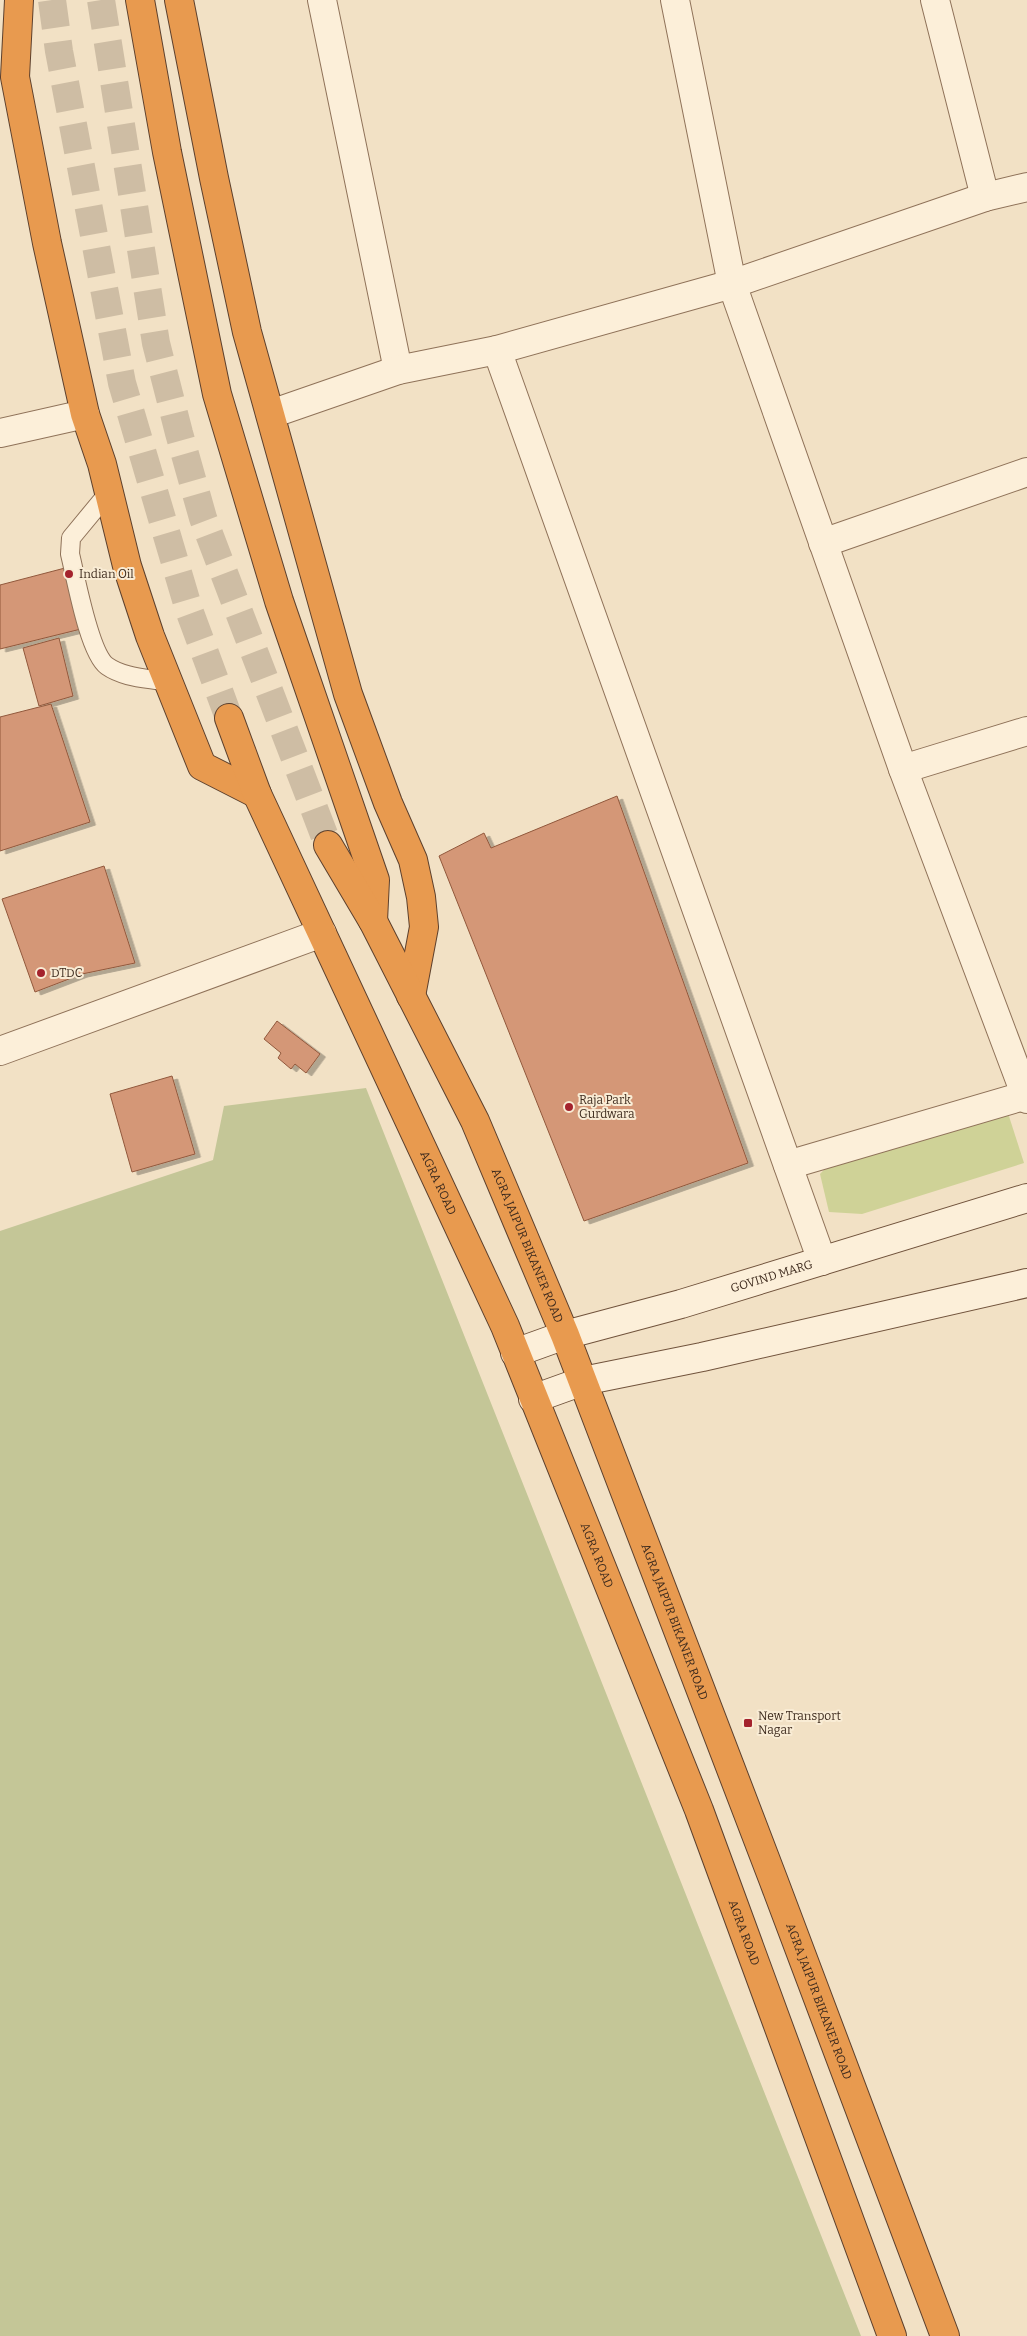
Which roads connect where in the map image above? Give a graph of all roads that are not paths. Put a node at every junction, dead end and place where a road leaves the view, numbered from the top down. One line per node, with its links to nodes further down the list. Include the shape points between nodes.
1 (19, 0): 12 (highway, via 15,77 47,244)
2 (140, 0): 24 (highway, via 167,152 217,394 279,601 375,880)
3 (179, 0): 13 (highway, via 247,332)
4 (322, 0): 11 (street)
5 (675, 0): 9 (street)
6 (935, 0): 8 (street)
7 (1027, 187): 8 (street)
8 (985, 197): 9 (street)
9 (732, 284): 10 (street); 17 (street)
10 (497, 350): 11 (street); 29 (street)
11 (398, 370): 13 (street)
12 (86, 414): 14 (street); 16 (highway)
13 (271, 414): 26 (highway, via 348,694 415,870 424,927)
14 (0, 433)
15 (1027, 472): 17 (street)
16 (109, 492): 18 (highway, via 127,566); 18 (lane, via 71,538 70,554 95,651 106,665 122,674)
17 (823, 543): 21 (street)
18 (167, 682): 22 (highway, via 202,766)
19 (229, 718): 22 (highway, AGRA ROAD)
20 (1027, 731): 21 (street)
21 (903, 769): 28 (street)
22 (257, 794): 25 (highway, AGRA ROAD)
23 (328, 845): 24 (highway, AGRA JAIPUR BIKANER ROAD)
24 (373, 921): 26 (highway, AGRA JAIPUR BIKANER ROAD)
25 (322, 933): 27 (street); 34 (highway, AGRA ROAD)
26 (411, 996): 33 (highway, AGRA JAIPUR BIKANER ROAD, via 475,1120)
27 (0, 1051)
28 (1027, 1096): 29 (street)
29 (788, 1165): 31 (street)
30 (1027, 1198): 31 (street, GOVIND MARG)
31 (822, 1261): 33 (street, GOVIND MARG)
32 (1027, 1284): 35 (street)
33 (565, 1335): 34 (street, GOVIND MARG); 35 (highway, AGRA JAIPUR BIKANER ROAD)
34 (515, 1353): 36 (highway, AGRA ROAD)
35 (582, 1381): 36 (street); 38 (highway, AGRA JAIPUR BIKANER ROAD, via 777,1888)
36 (533, 1399): 37 (highway, AGRA ROAD, via 699,1810)
37 (892, 2336)
38 (944, 2336)

